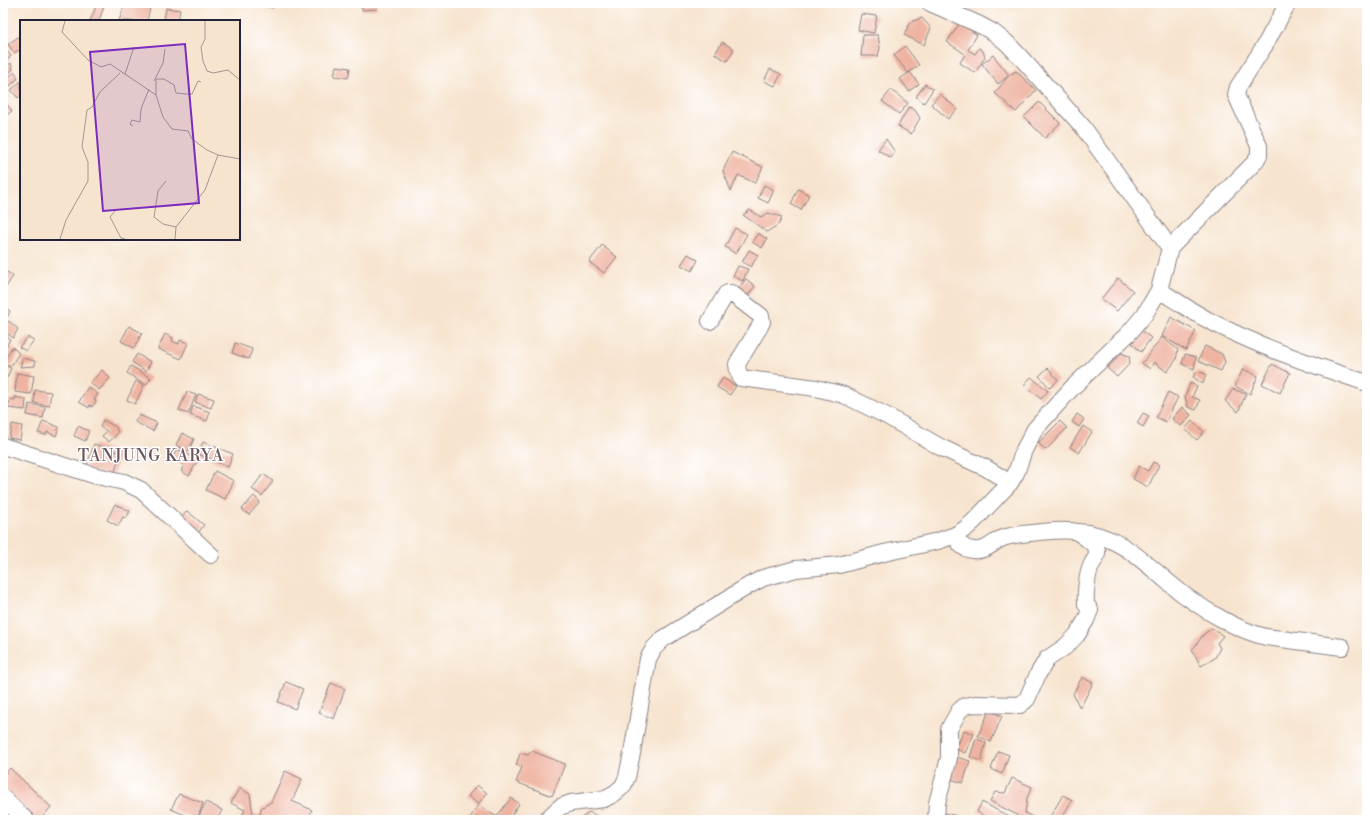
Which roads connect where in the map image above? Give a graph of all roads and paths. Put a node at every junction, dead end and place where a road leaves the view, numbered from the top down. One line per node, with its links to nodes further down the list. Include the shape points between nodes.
1 (930, 3): 3 (street, via 993,32 1024,60 1083,128)
2 (1288, 3): 3 (street, via 1238,87 1236,95 1259,146 1259,155)
3 (1170, 248): 4 (street)
4 (1159, 290): 6 (street, via 1208,320 1248,338 1317,367); 8 (street, via 1145,314 1129,333 1071,389 1035,429)
5 (710, 321): 8 (street, via 728,293 761,316 762,322 737,364 741,378 816,388 844,395 887,416 940,447 986,468)
6 (1367, 382)
7 (3, 446): 11 (street, via 133,485)
8 (1010, 483): 10 (street, via 974,521)
9 (1077, 532): 10 (street, via 1006,537 989,548 974,551 964,548); 12 (street, via 1096,534 1121,545 1187,597 1227,622 1266,637); 16 (street, via 1090,541 1097,553 1088,580 1086,604 1090,610 1086,620 1078,635 1065,648 1047,659 1027,699 1020,705 975,704 965,706 958,712 949,729 949,758 937,803)
10 (955, 535): 15 (street, via 854,562 796,569 763,578 663,639 648,659 631,759 623,786 604,799 560,807)
11 (211, 555)
12 (1342, 647)
13 (3, 798): 14 (street)
14 (26, 820)
15 (546, 820)
16 (936, 820)

